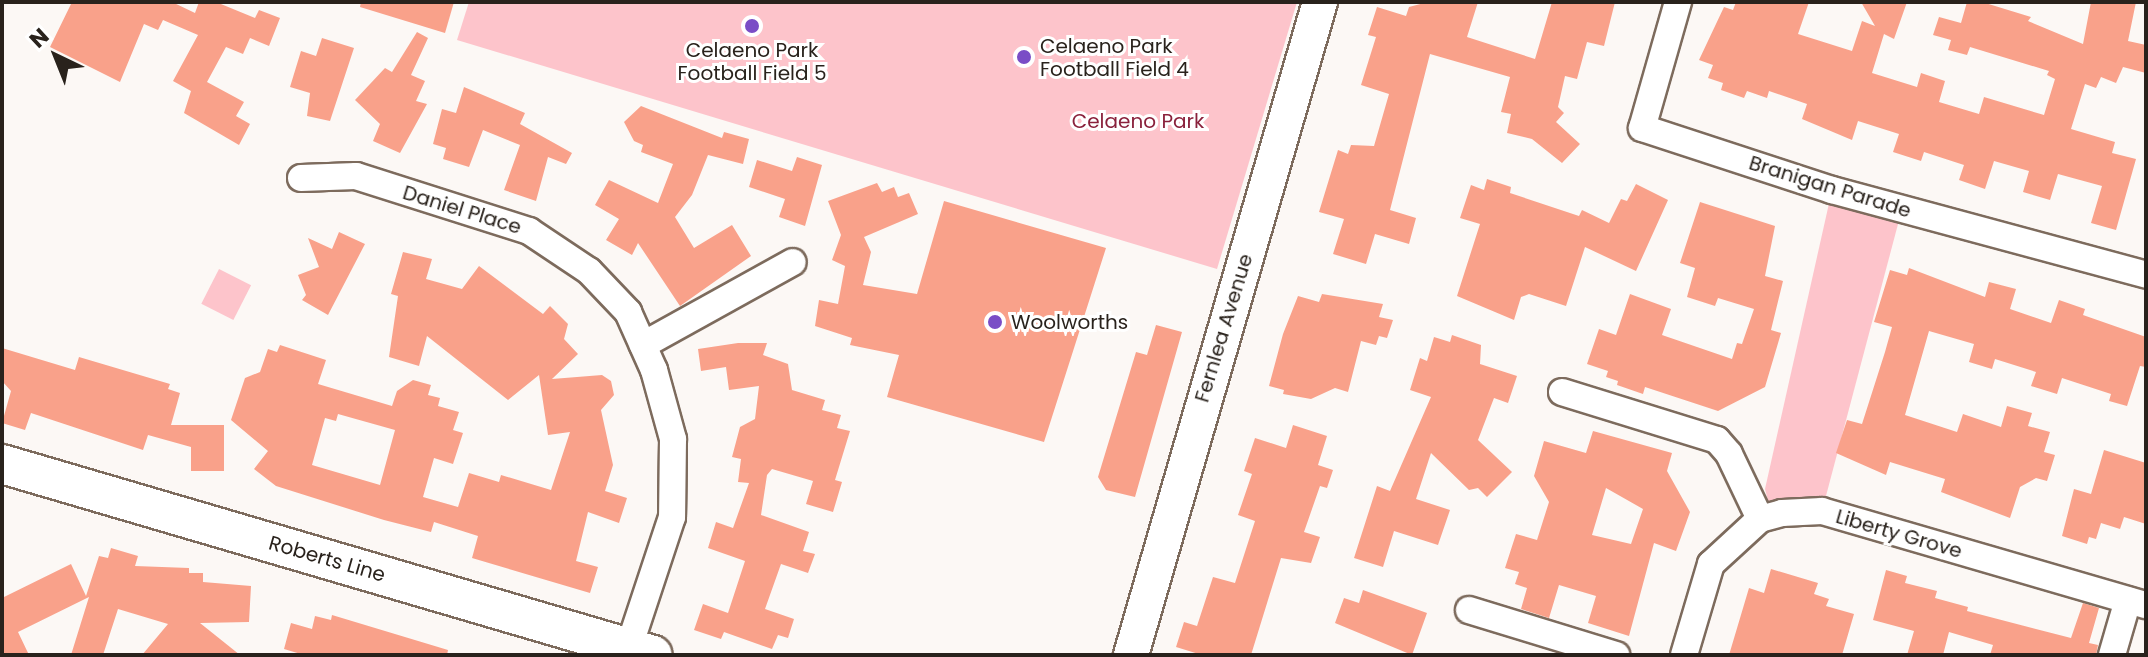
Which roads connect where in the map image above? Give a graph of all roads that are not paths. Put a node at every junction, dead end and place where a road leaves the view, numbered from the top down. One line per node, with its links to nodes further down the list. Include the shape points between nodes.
1 (1320, 2): 13 (street, Fernlea Avenue)
2 (1678, 2): 5 (street, Branigan Parade, via 1642,128 1832,190)
3 (301, 178): 6 (street, Daniel Place, via 356,176 533,232 589,271 628,312)
4 (793, 262): 6 (street)
5 (2146, 275)
6 (643, 345): 12 (street, Daniel Place, via 673,439 672,517)
7 (1562, 392): 9 (street, via 1717,440)
8 (2, 464): 12 (main road, Roberts Line)
9 (1760, 519): 10 (street, Liberty Grove, via 1822,511); 15 (street, via 1711,564)
10 (2137, 603): 16 (street)
11 (1469, 610): 14 (street)
12 (641, 651)
13 (1131, 655)
14 (1616, 655)
15 (1684, 655)
16 (2112, 655)

